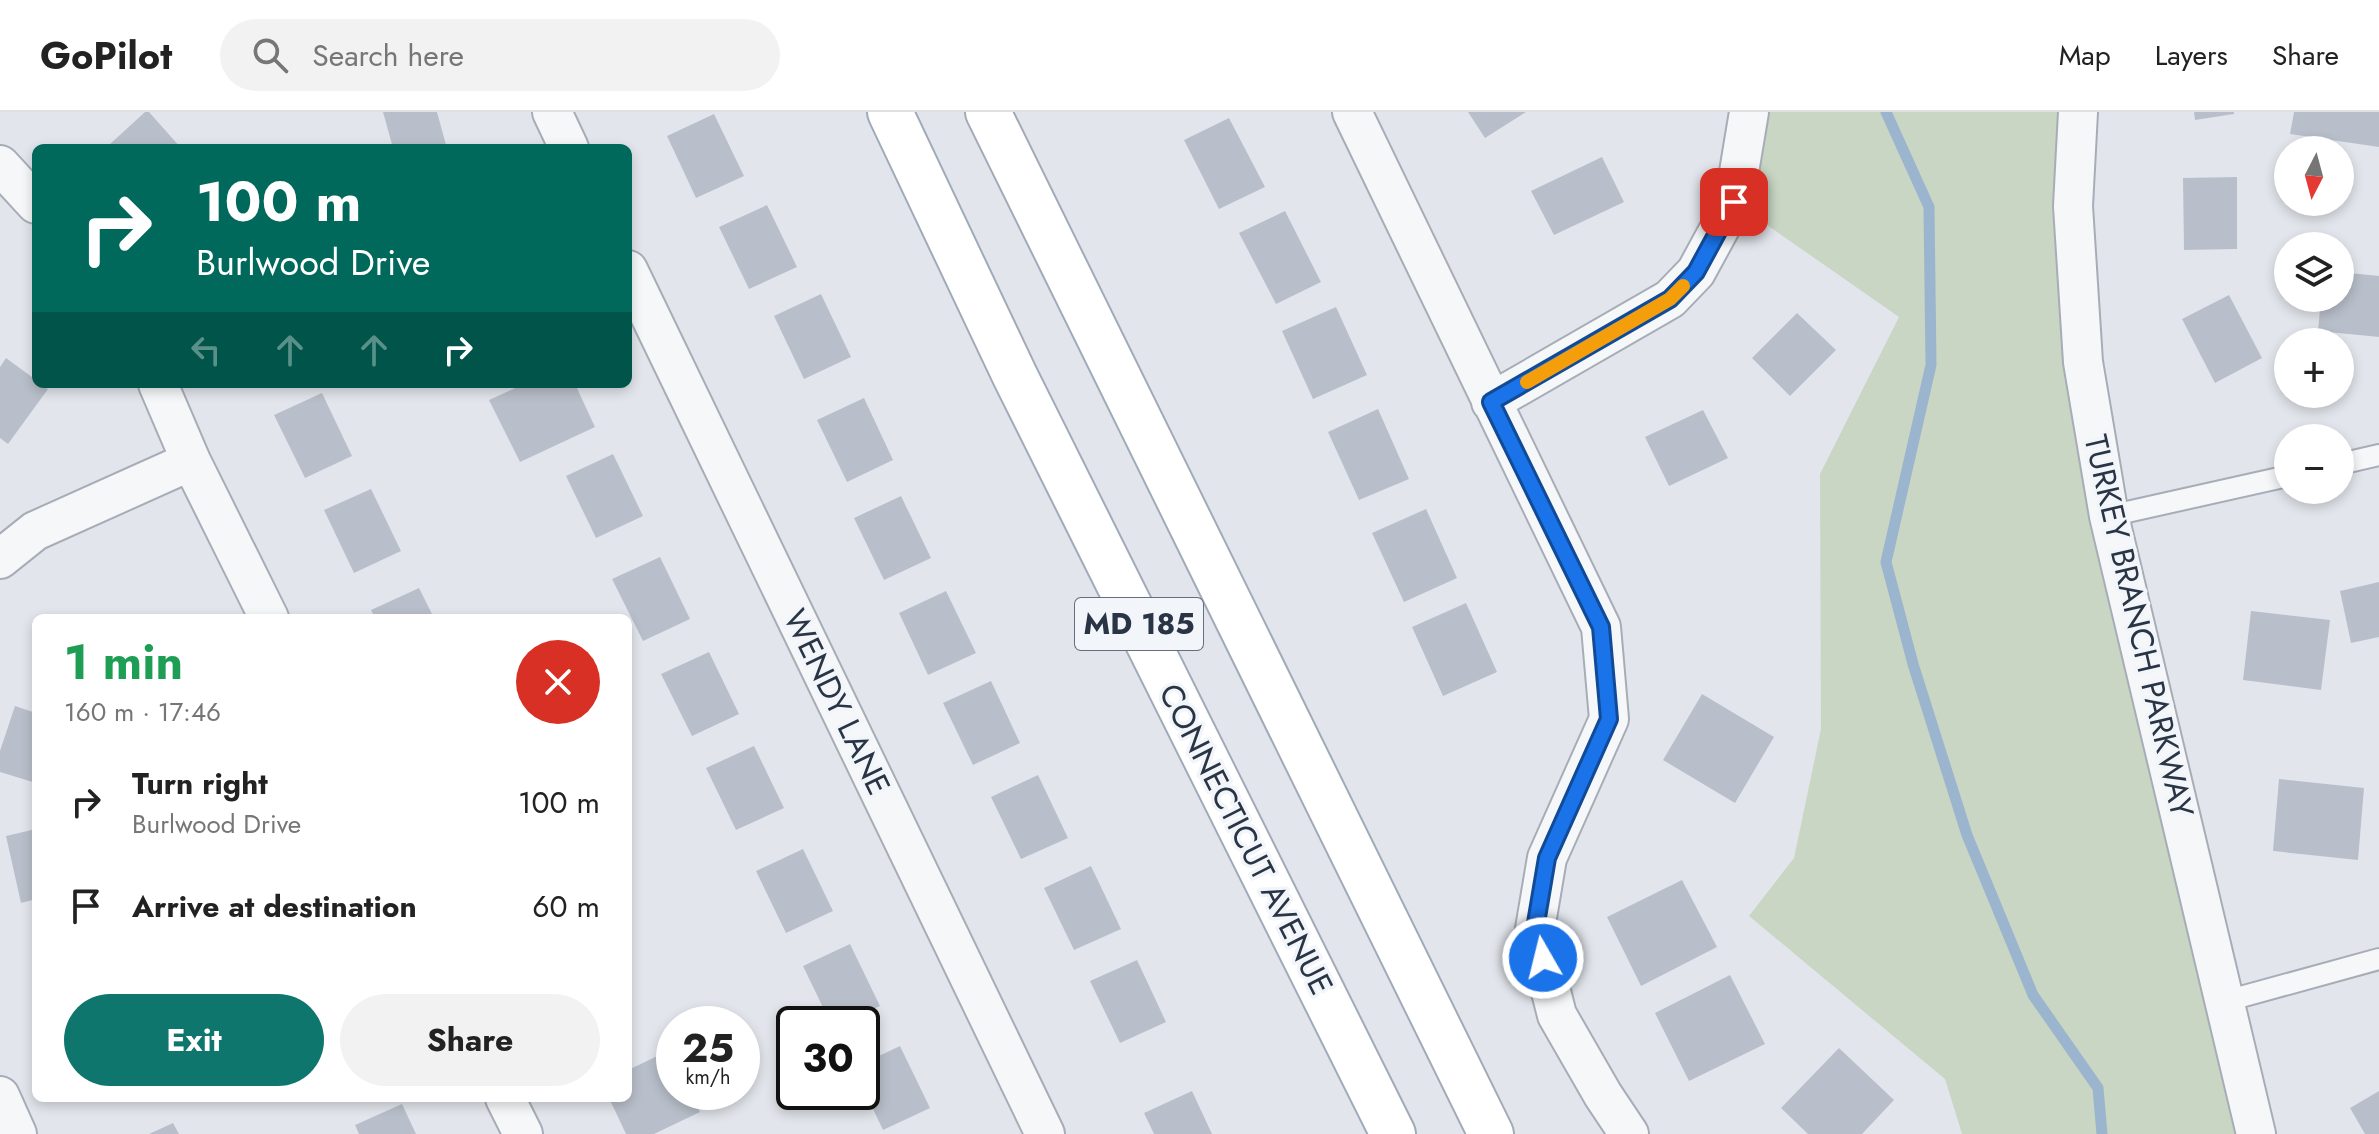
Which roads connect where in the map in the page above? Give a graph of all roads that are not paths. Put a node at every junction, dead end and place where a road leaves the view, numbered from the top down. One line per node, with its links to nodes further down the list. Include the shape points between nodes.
1 (552, 112): 7 (street)
2 (890, 112): 27 (main road, CONNECTICUT AVENUE / MD 185, via 1015,376)
3 (988, 112): 28 (main road, MD 185)
4 (1352, 112): 12 (street)
5 (1749, 112): 12 (street, via 1734,202 1696,272 1670,299)
6 (2078, 112): 17 (street, TURKEY BRANCH PARKWAY, via 2073,206 2083,362)
7 (567, 144)
8 (0, 165): 9 (street)
9 (32, 200)
10 (632, 278): 26 (street, WENDY LANE)
11 (160, 388): 14 (street)
12 (1491, 402): 29 (street, via 1601,627 1609,719 1547,858 1535,929 1557,1015)
13 (2379, 455): 15 (lane)
14 (191, 461): 18 (street, via 35,531); 19 (street)
15 (2354, 461)
16 (2274, 479): 17 (lane)
17 (2109, 516): 21 (street, TURKEY BRANCH PARKWAY)
18 (0, 559)
19 (267, 614)
20 (2379, 959): 21 (lane)
21 (2226, 1001): 30 (street, TURKEY BRANCH PARKWAY)
22 (0, 1096): 24 (street)
23 (507, 1102): 25 (street)
24 (17, 1134)
25 (523, 1134)
26 (1045, 1134)
27 (1393, 1134)
28 (1491, 1134)
29 (1629, 1134)
30 (2256, 1134)

